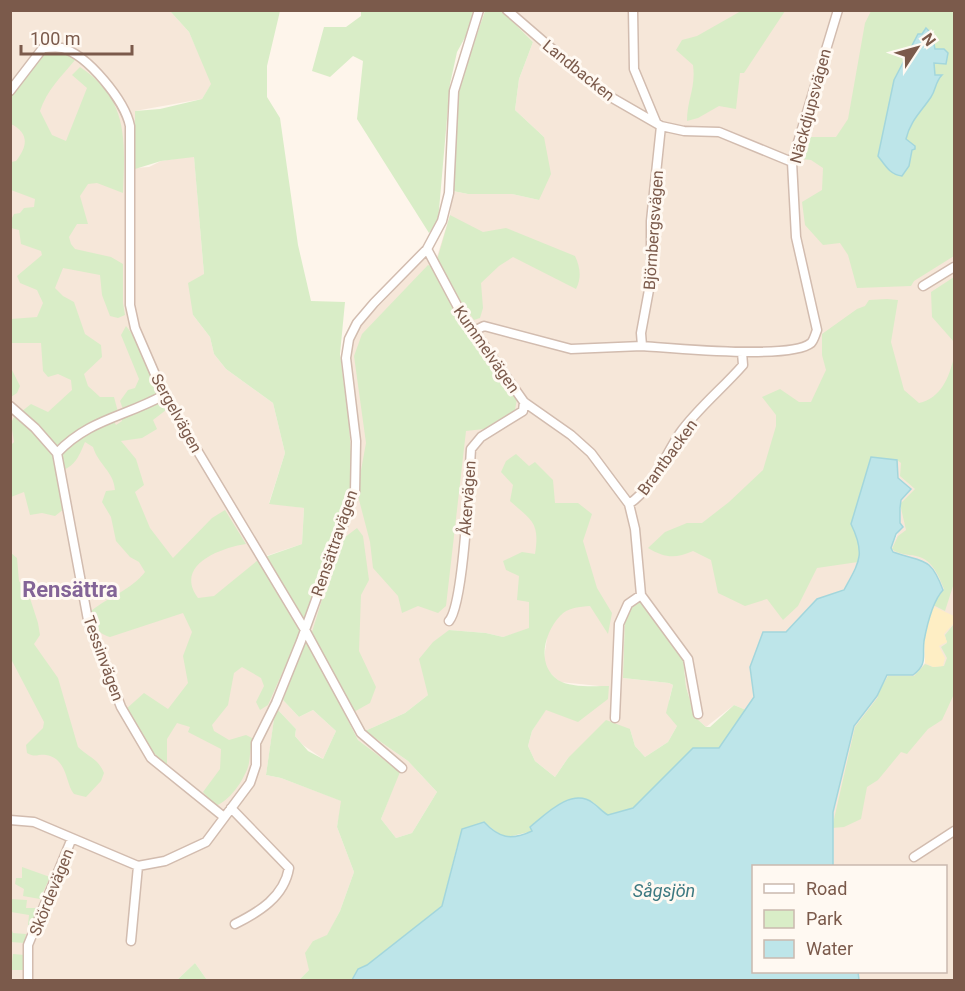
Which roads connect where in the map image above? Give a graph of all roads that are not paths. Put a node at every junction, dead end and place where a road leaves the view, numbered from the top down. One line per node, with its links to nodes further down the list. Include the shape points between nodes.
1 (479, 10): 8 (street, Rensättravägen, via 454,90 449,193 442,221)
2 (507, 10): 6 (street, Landbacken, via 602,92)
3 (633, 10): 6 (street, Björnbergsvägen, via 634,69)
4 (838, 10): 7 (street, Näckdjupsvägen)
5 (10, 91): 14 (street, Sergelvägen, via 43,48 61,48 73,53 127,110 130,306 135,328)
6 (659, 124): 7 (street, Landbacken, via 684,131 719,132); 12 (street, Björnbergsvägen, via 651,279)
7 (792, 162): 13 (street, Näckdjupsvägen, via 798,252 816,330 810,344 801,348)
8 (427, 249): 11 (street, Kummelvägen); 21 (street, Rensättravägen, via 374,303 349,339 346,358 356,441 355,492)
9 (954, 267): 10 (street)
10 (923, 286)
11 (474, 331): 12 (street, via 484,326 554,347 585,350); 15 (street, Kummelvägen)
12 (642, 346): 13 (street)
13 (742, 352): 18 (street, Brantbacken, via 743,365 681,432 640,496)
14 (164, 395): 17 (street, via 141,408 86,428); 21 (street, Sergelvägen)
15 (524, 402): 18 (street, Kummelvägen, via 591,453); 20 (street, Åkervägen, via 523,411 481,437 471,449 459,586)
16 (10, 406): 17 (street, Tessinvägen)
17 (57, 453): 26 (street, Tessinvägen, via 88,620 121,706 151,758)
18 (629, 504): 19 (street, Kummelvägen)
19 (641, 595): 22 (street, via 688,659); 23 (street, via 628,604 619,624)
20 (449, 621)
21 (305, 630): 24 (street, Sergelvägen, via 360,733); 25 (street, Rensättravägen, via 256,743 256,765 250,783)
22 (698, 714)
23 (615, 718)
24 (402, 768)
25 (231, 808): 26 (street, Rensättravägen); 32 (street, via 289,868 268,905)
26 (224, 817): 31 (street, Rensättravägen, via 196,849)
27 (10, 820): 29 (street, via 34,822)
28 (954, 831): 30 (street)
29 (72, 838): 31 (street); 34 (street, Skördevägen, via 28,945)
30 (914, 857)
31 (138, 866): 33 (street)
32 (235, 924)
33 (131, 941)
34 (28, 981)

